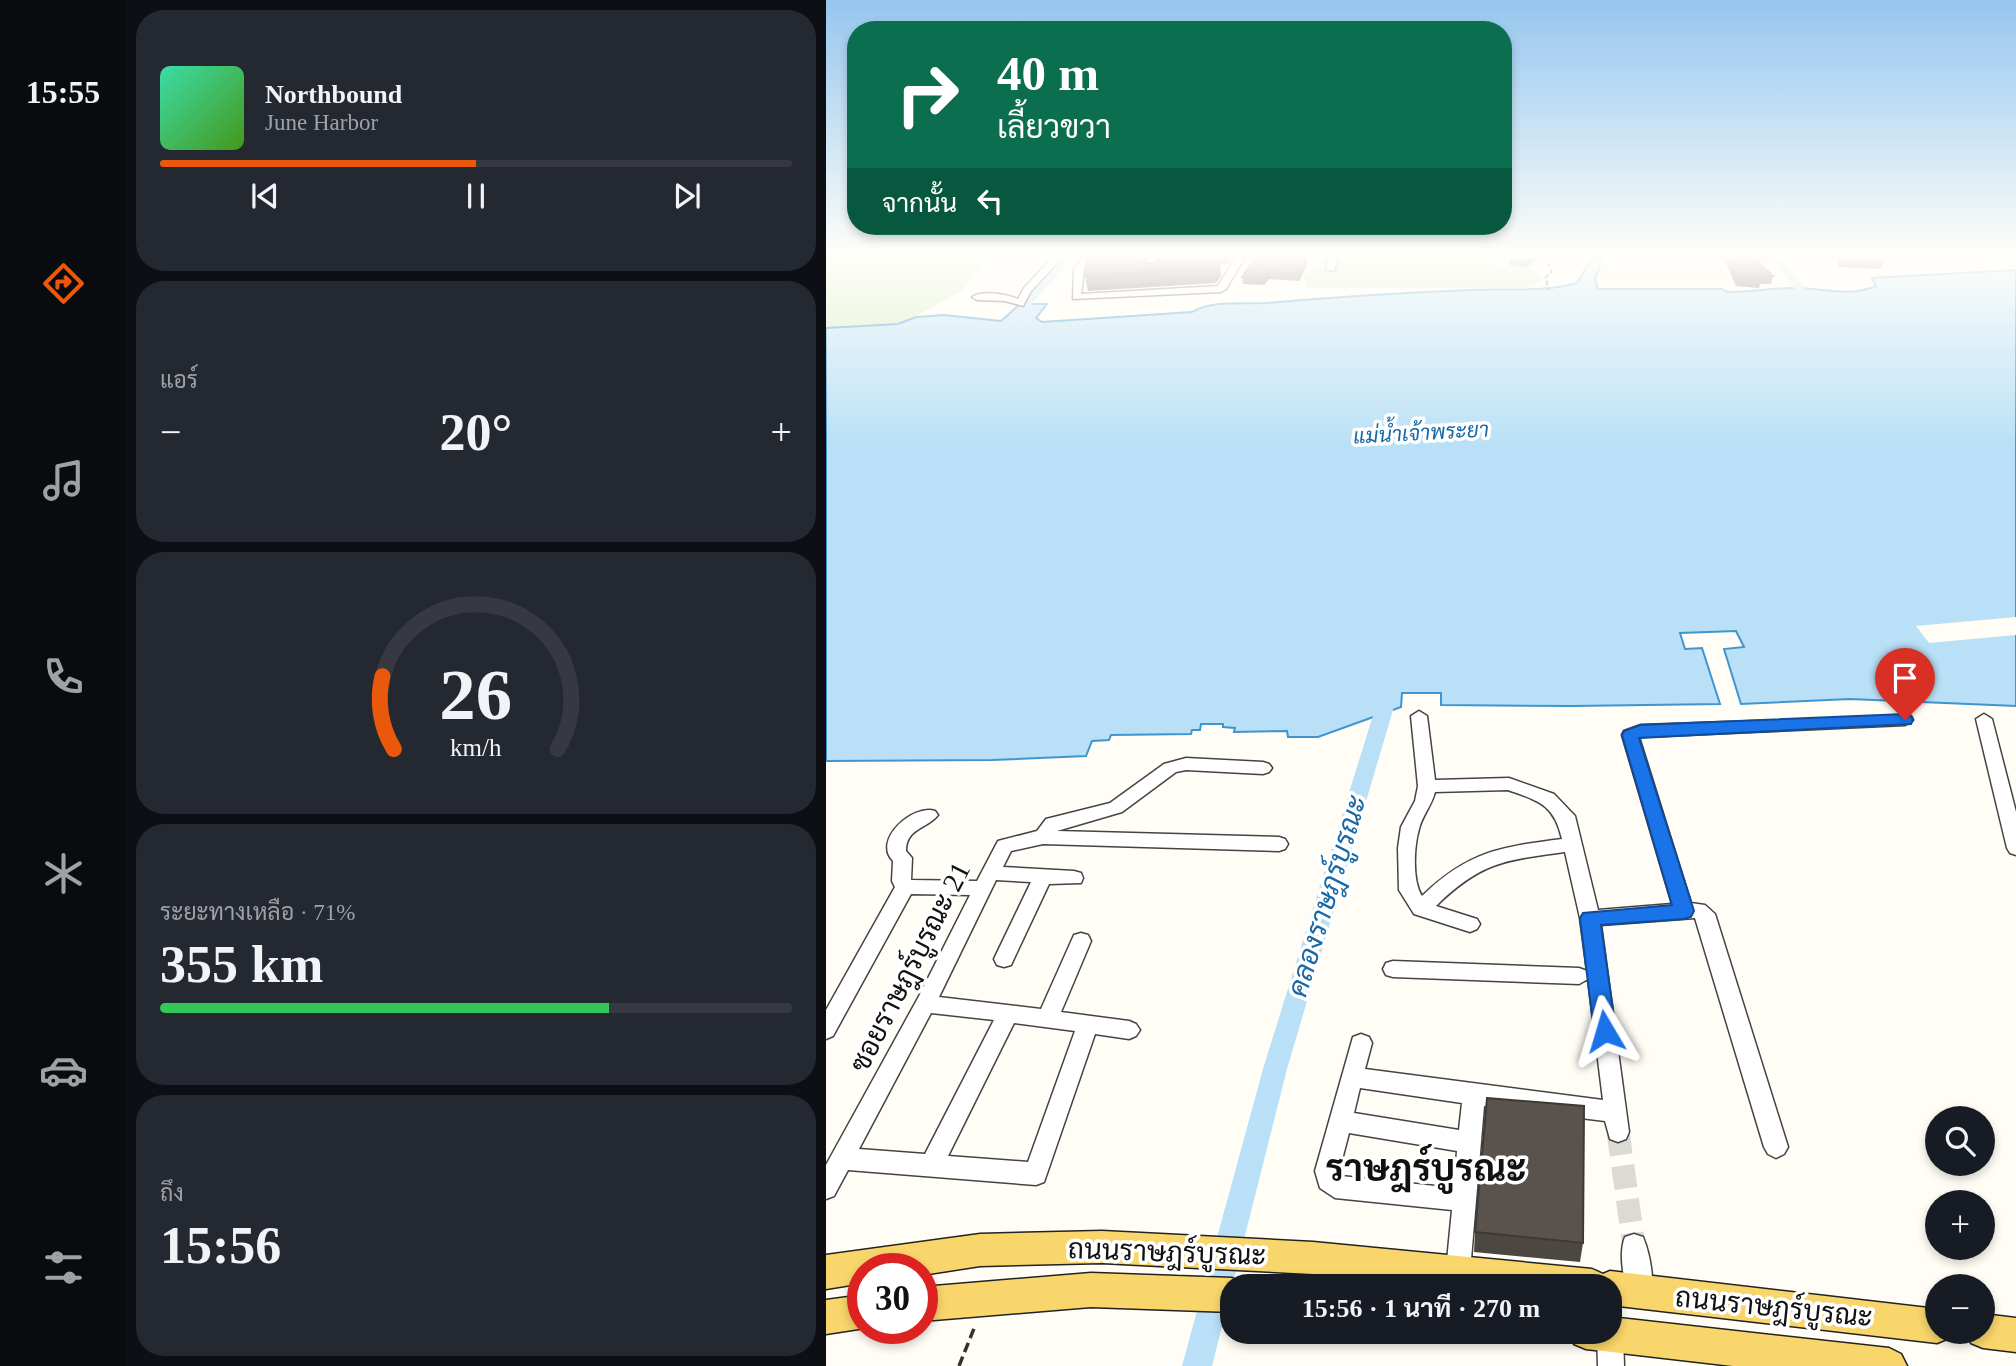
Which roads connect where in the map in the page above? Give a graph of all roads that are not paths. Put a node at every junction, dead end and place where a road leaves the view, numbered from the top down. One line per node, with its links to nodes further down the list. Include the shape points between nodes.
1 (1419, 716): 5 (street)
2 (1984, 719): 10 (street)
3 (1905, 720): 16 (street, via 1640,730 1630,735)
4 (1263, 768): 7 (street, via 1186,764 1170,768 1116,808 1052,824)
5 (1427, 786): 9 (street, via 1509,784 1548,798 1566,816); 15 (street, via 1410,827 1407,848 1408,890)
6 (929, 815): 14 (street, via 902,831 895,847 903,858 901,881)
7 (1044, 837): 8 (street); 13 (street, ซอยราษฎร์บูรณะ 21, via 1004,846)
8 (1279, 844)
9 (1573, 844): 15 (street, via 1482,861 1458,875); 17 (street)
10 (2016, 848)
11 (1043, 876): 12 (street); 13 (street); 20 (street)
12 (1074, 878)
13 (986, 881): 14 (street); 23 (street, ซอยราษฎร์บูรณะ 21)
14 (905, 887): 27 (street)
15 (1421, 909): 18 (street)
16 (1684, 911): 17 (street); 34 (street, via 1705,914)
17 (1590, 918): 22 (street)
18 (1470, 924)
19 (1081, 941): 25 (street)
20 (1004, 959)
21 (1393, 969): 22 (street)
22 (1588, 976): 31 (street, via 1617,1122)
23 (925, 1004): 24 (street); 35 (street, ซอยราษฎร์บูรณะ 21)
24 (1008, 1013): 25 (street); 36 (street)
25 (1047, 1019): 26 (street)
26 (1088, 1025): 28 (street); 36 (street, via 1036,1174)
27 (826, 1030)
28 (1129, 1030)
29 (1361, 1043): 30 (street)
30 (1351, 1077): 31 (street); 32 (street)
31 (1474, 1095): 33 (street)
32 (1340, 1121): 33 (street); 38 (street, via 1327,1171 1335,1187)
33 (1469, 1142): 38 (street)
34 (1776, 1147)
35 (842, 1158): 36 (street); 37 (street, ซอยราษฎร์บูรณะ 21)
36 (931, 1165)
37 (826, 1188)
38 (1464, 1200): 40 (street)
39 (1634, 1246): 43 (street)
40 (1458, 1271): 41 (main road, ถนนราษฎร์บูรณะ, via 1102,1247 980,1250); 42 (main road, ถนนราษฎร์บูรณะ)
41 (826, 1272)
42 (1485, 1274)
43 (1625, 1290): 48 (main road, ถนนราษฎร์บูรณะ)
44 (1220, 1295): 45 (main road, ถนนราษฎร์บูรณะ, via 1091,1290)
45 (938, 1302)
46 (847, 1314): 47 (main road)
47 (826, 1317)
48 (1925, 1325)
49 (1995, 1332): 50 (main road)
50 (2016, 1335)
51 (1602, 1344): 52 (main road, ถนนราษฎร์บูรณะ)
52 (1889, 1366)

